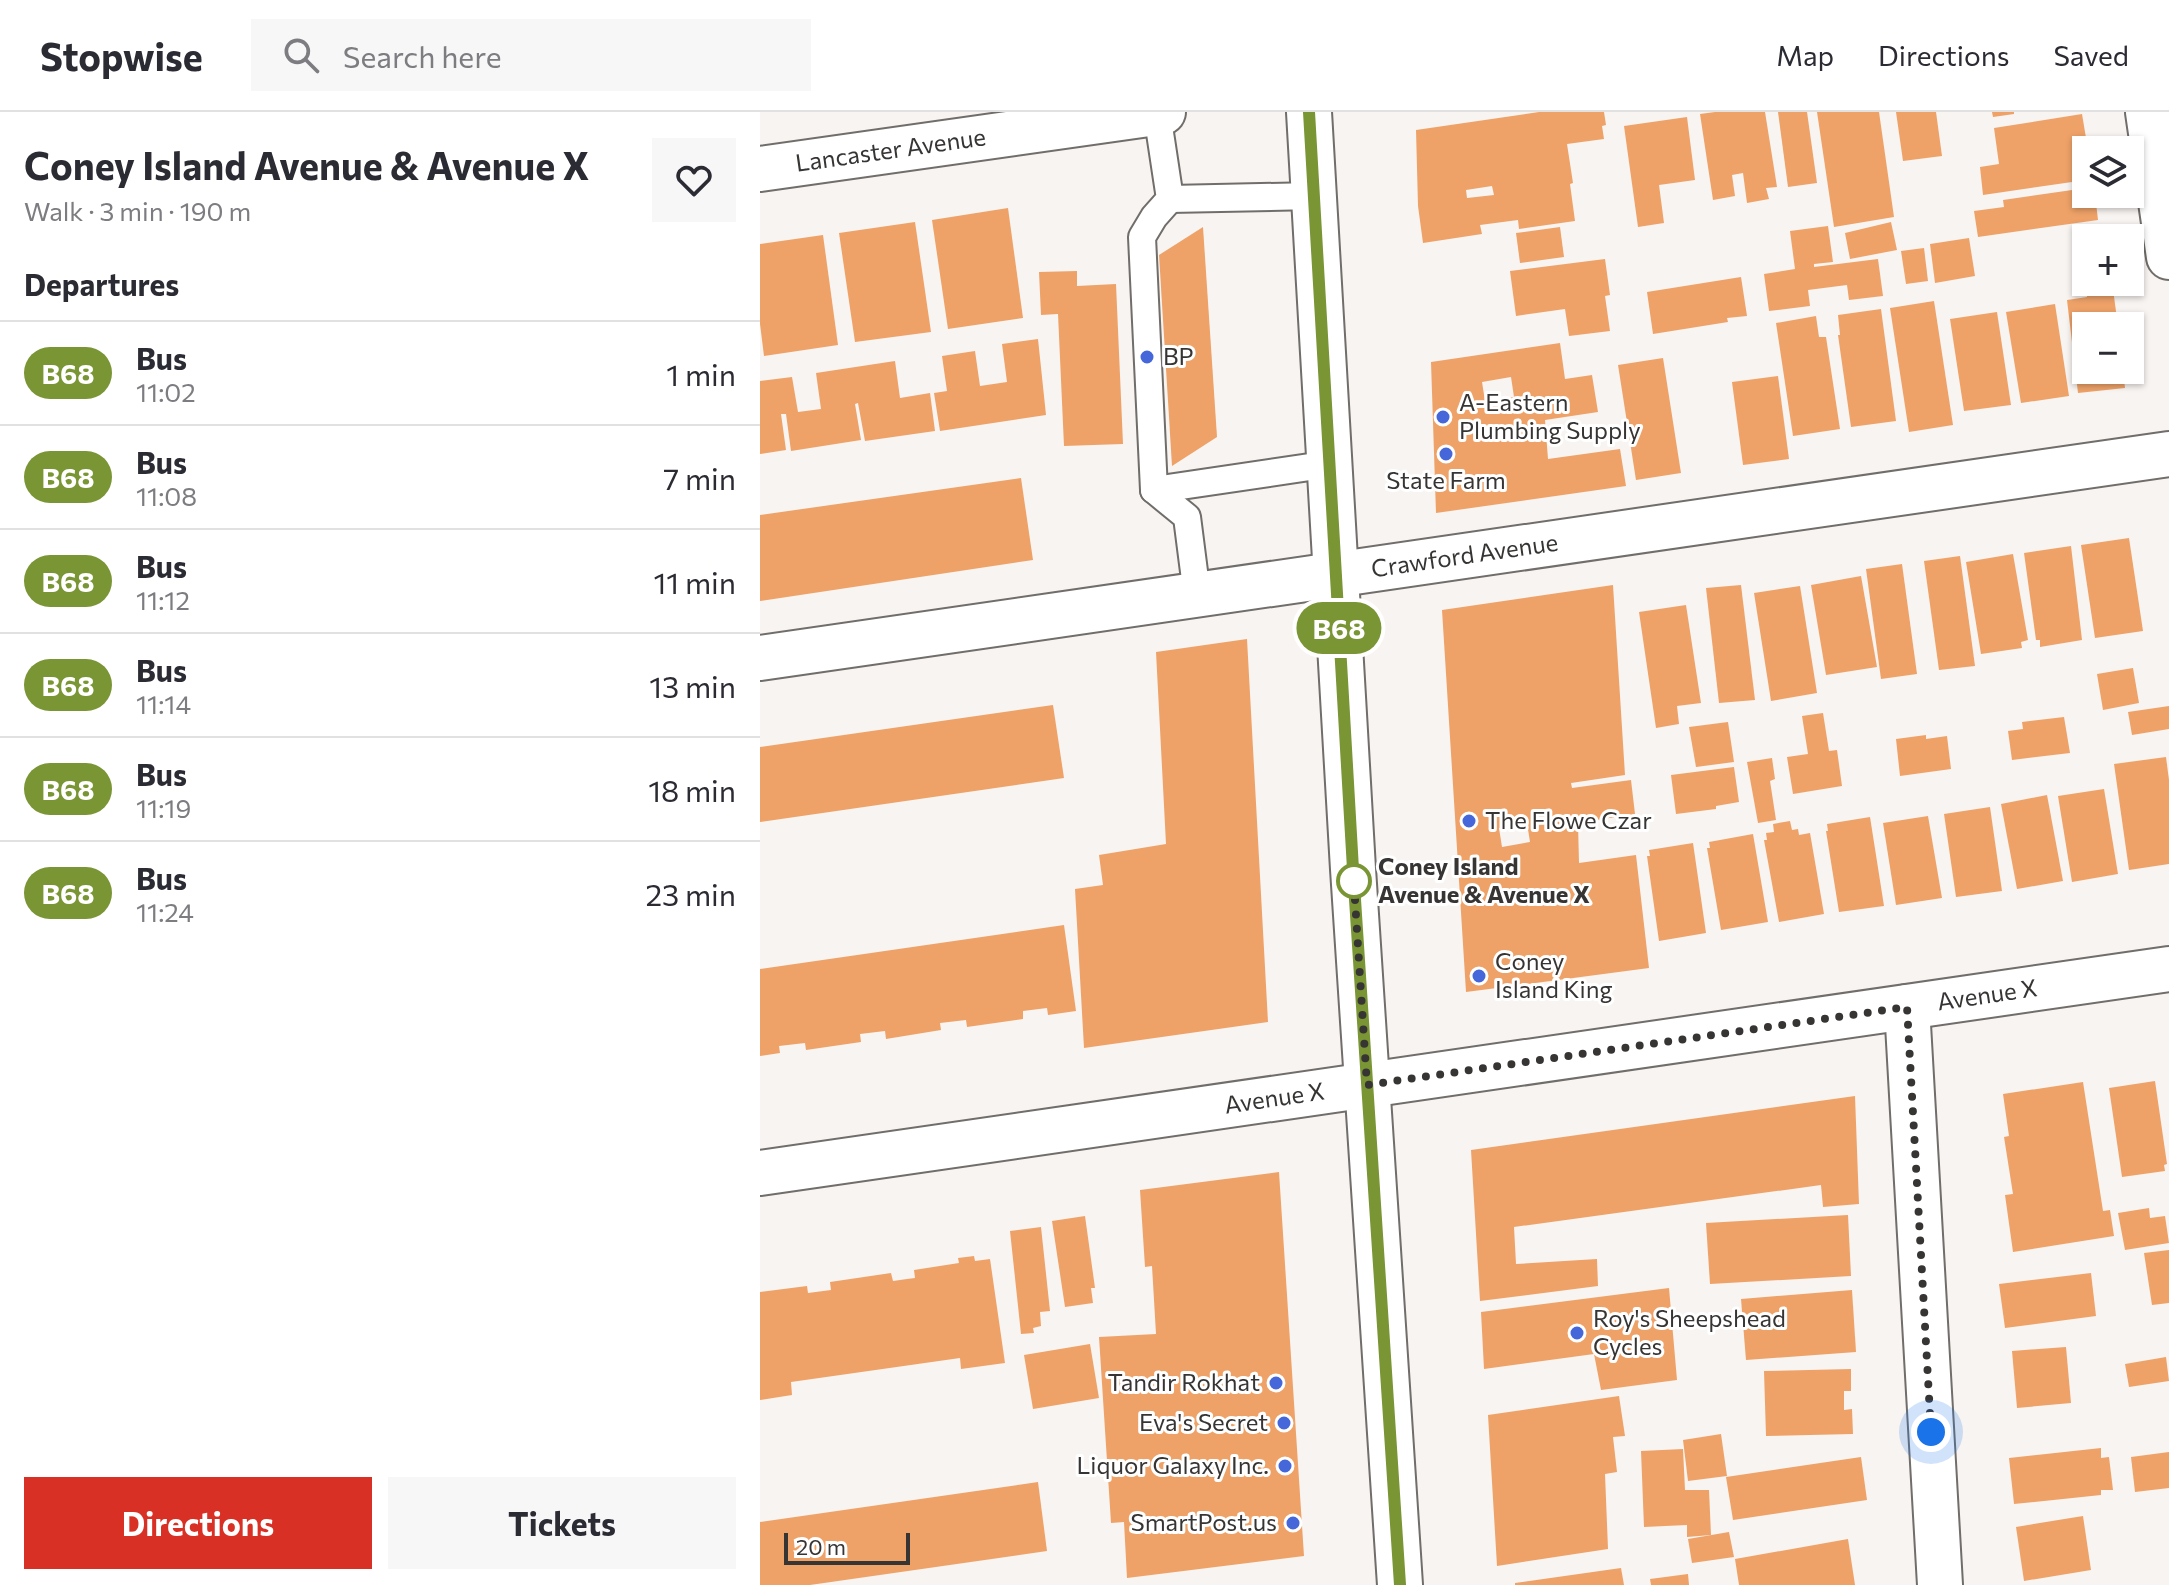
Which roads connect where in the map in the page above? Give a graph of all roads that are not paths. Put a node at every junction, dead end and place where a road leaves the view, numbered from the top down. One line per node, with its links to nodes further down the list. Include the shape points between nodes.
1 (1163, 112): 4 (street, Lancaster Avenue)
2 (1309, 112): 6 (street)
3 (2148, 112): 8 (street)
4 (1157, 113): 5 (street, Lancaster Avenue); 7 (lane)
5 (760, 169)
6 (1314, 196): 7 (lane); 10 (street)
7 (1170, 199): 11 (lane, via 1142,237)
8 (2169, 257)
9 (2169, 454): 12 (street, Crawford Avenue)
10 (1330, 464): 11 (lane); 12 (street)
11 (1154, 490): 13 (lane, via 1187,517)
12 (1336, 574): 13 (street, Crawford Avenue); 17 (street)
13 (1197, 595): 14 (street, Crawford Avenue)
14 (760, 658)
15 (2169, 969): 16 (street, Avenue X)
16 (1907, 1007): 17 (street, Avenue X); 20 (street)
17 (1367, 1085): 18 (street, Avenue X); 19 (street)
18 (760, 1173)
19 (1400, 1585)
20 (1940, 1585)

